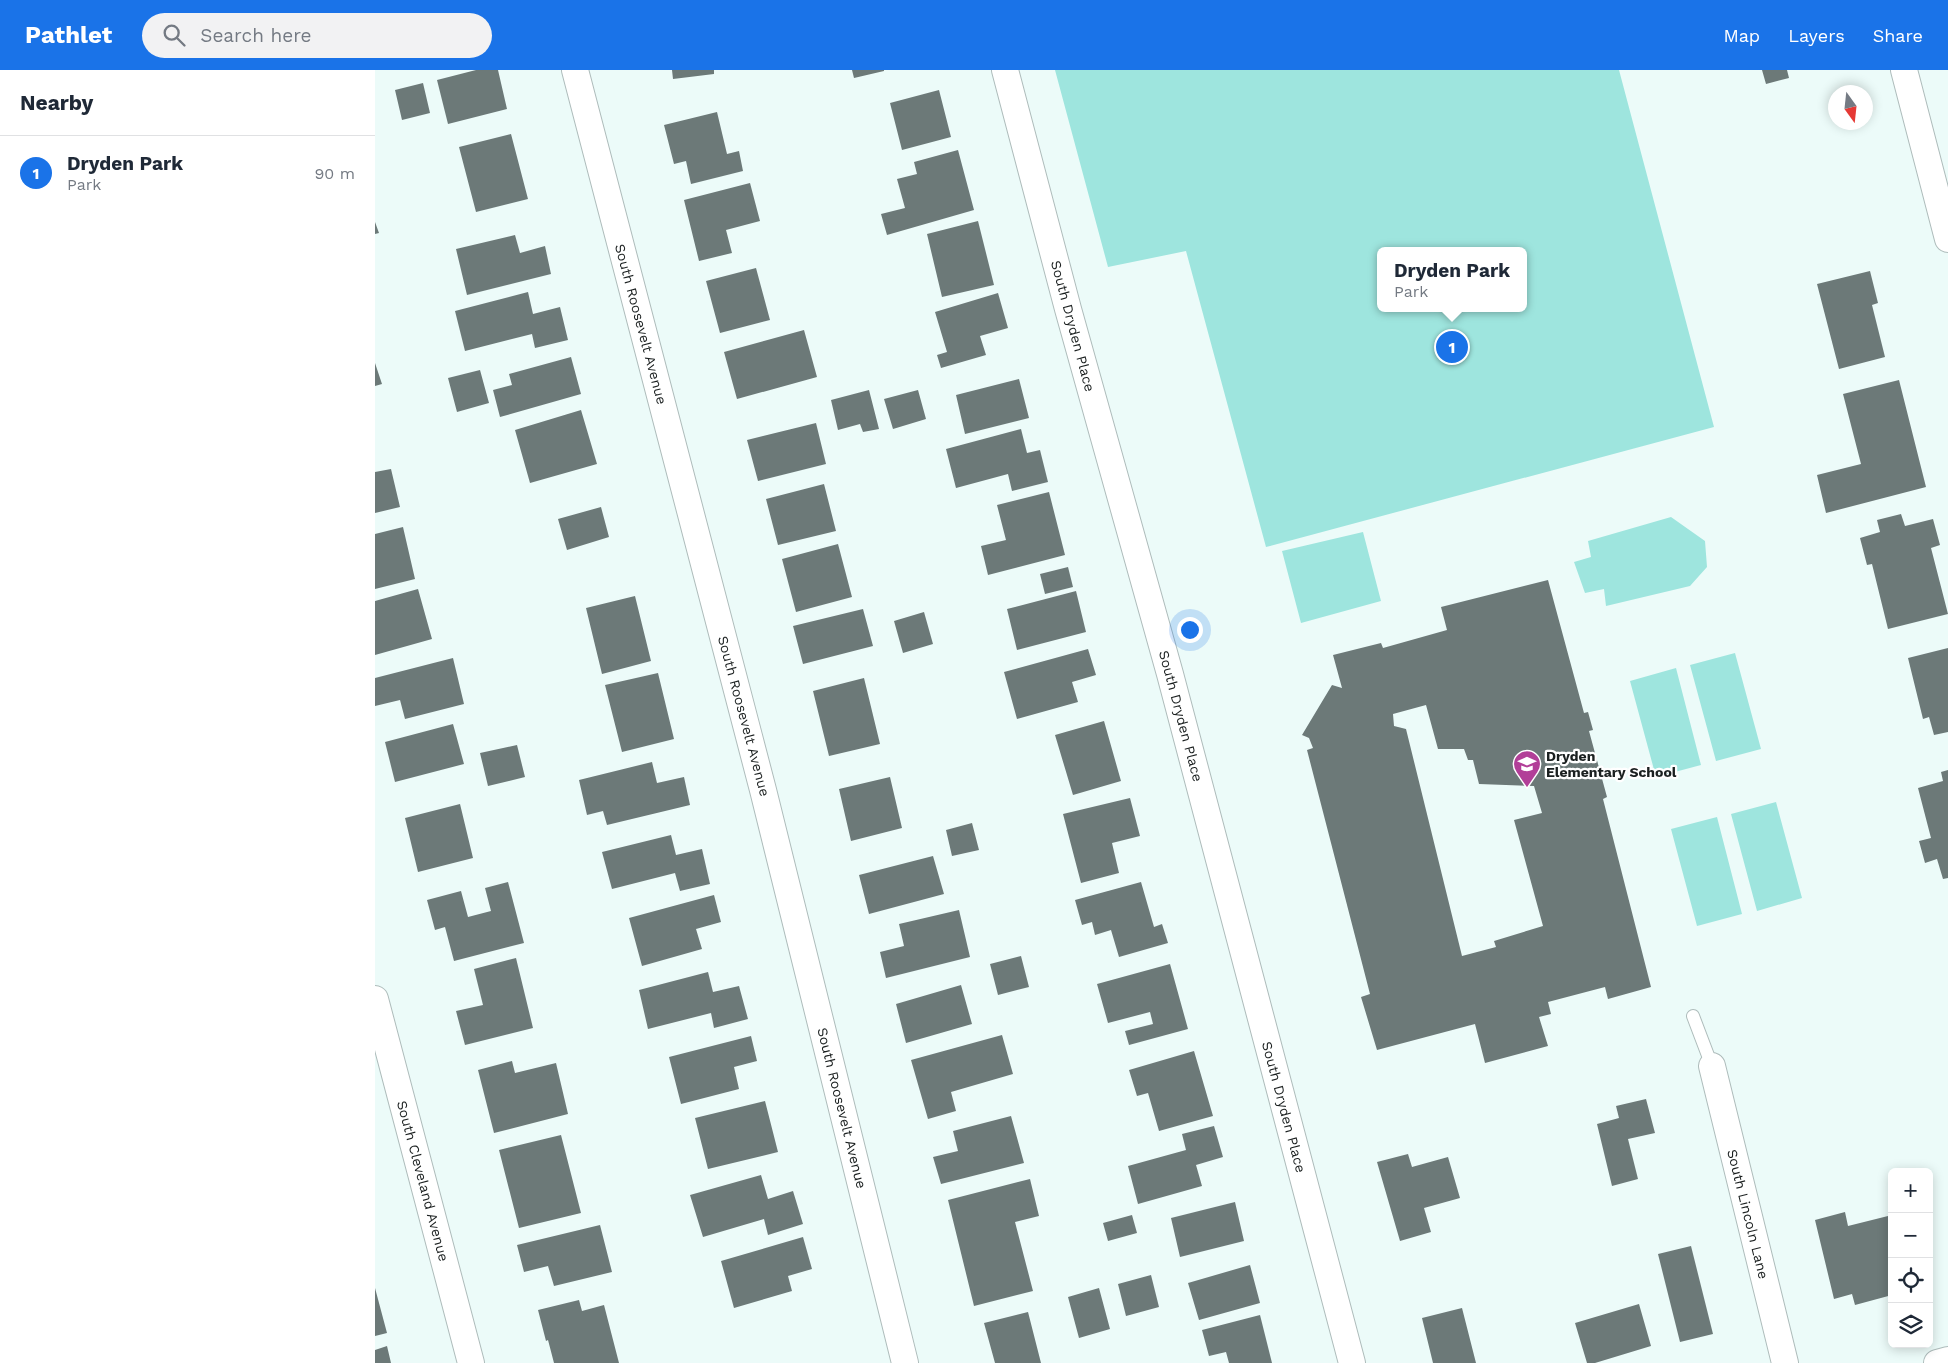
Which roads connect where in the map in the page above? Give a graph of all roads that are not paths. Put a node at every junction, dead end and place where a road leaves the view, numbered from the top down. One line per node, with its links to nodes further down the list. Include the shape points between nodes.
1 (575, 70): 10 (street, South Roosevelt Avenue, via 763,790)
2 (1005, 70): 11 (street, South Dryden Place, via 1170,674)
3 (1904, 70): 4 (street)
4 (1948, 239)
5 (375, 999): 9 (street, South Cleveland Avenue)
6 (1693, 1016): 7 (lane)
7 (1712, 1066): 12 (street, South Lincoln Lane)
8 (1948, 1360): 13 (street)
9 (471, 1363)
10 (905, 1363)
11 (1352, 1363)
12 (1785, 1363)
13 (1937, 1363)

